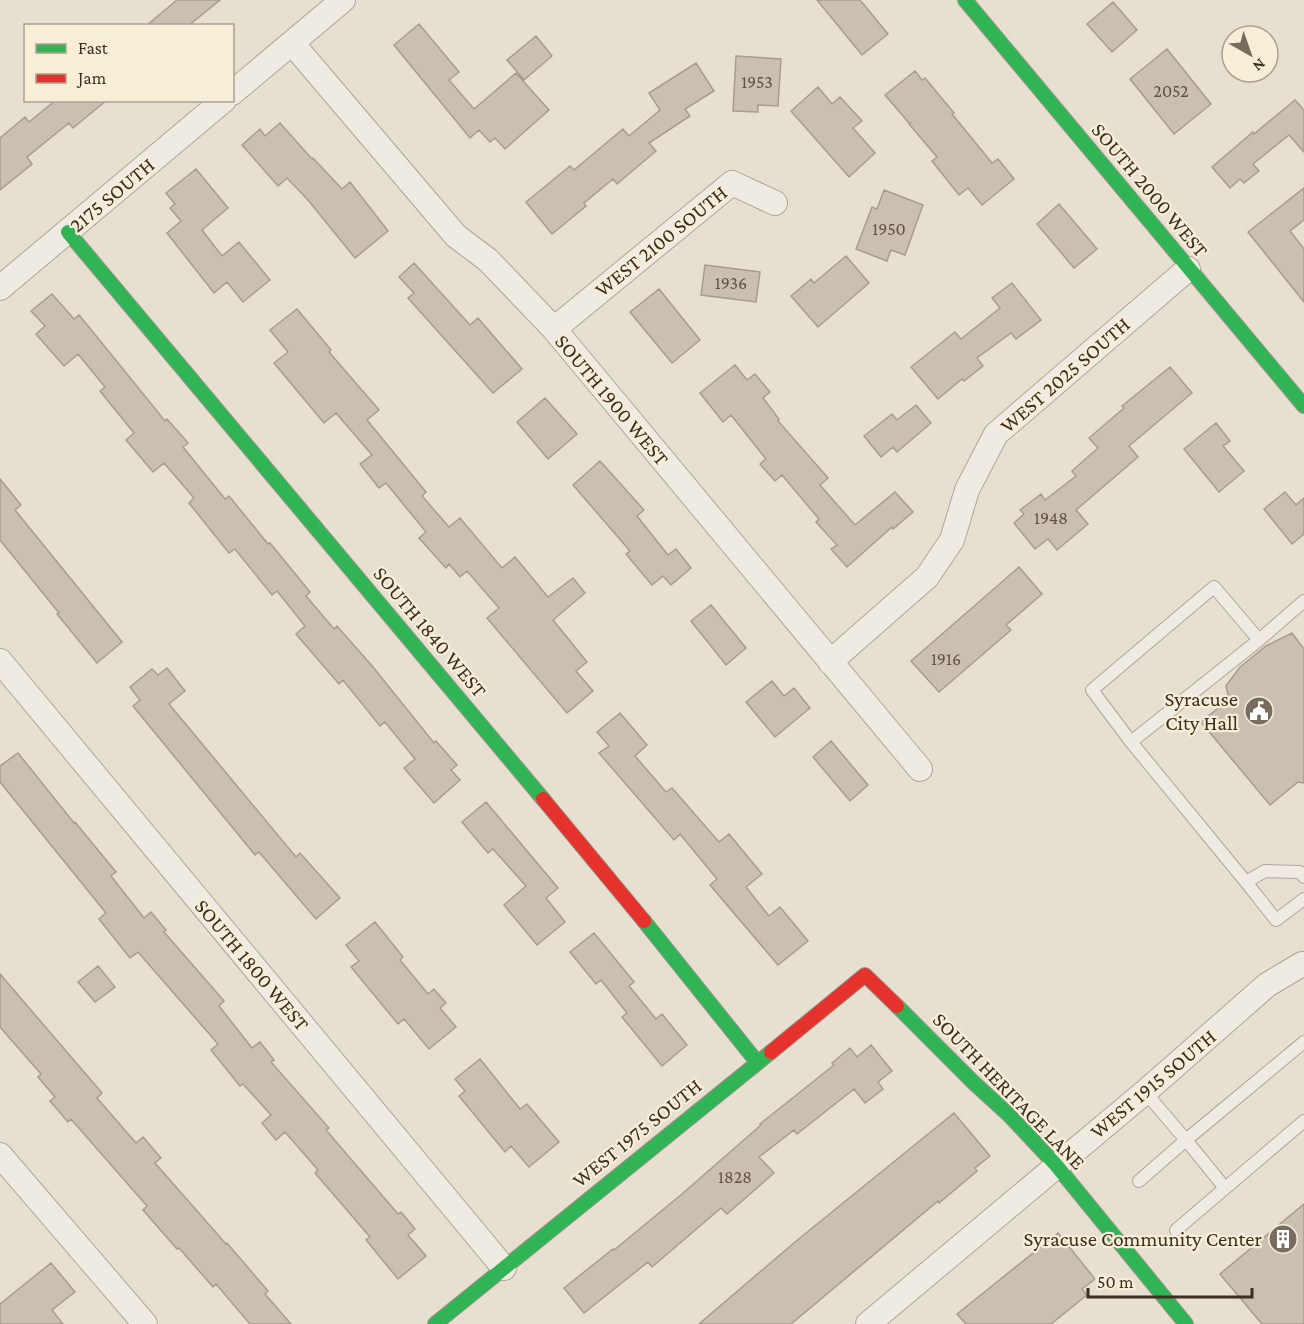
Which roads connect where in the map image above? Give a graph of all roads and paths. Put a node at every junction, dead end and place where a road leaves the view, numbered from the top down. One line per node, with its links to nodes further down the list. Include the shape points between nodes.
1 (343, 0): 3 (street)
2 (965, 0): 8 (street, SOUTH 2000 WEST)
3 (292, 43): 4 (street); 10 (street, SOUTH 1900 WEST, via 456,236 488,260)
4 (234, 91)
5 (222, 102): 7 (street, 2175 SOUTH)
6 (775, 203): 10 (street, WEST 2100 SOUTH, via 732,183)
7 (68, 232): 9 (street, 2175 SOUTH); 24 (street, SOUTH 1840 WEST, via 596,862)
8 (1188, 269): 11 (street, SOUTH 2000 WEST); 15 (street, WEST 2025 SOUTH, via 996,435 966,490 952,540 927,577)
9 (0, 288)
10 (554, 329): 15 (street, SOUTH 1900 WEST)
11 (1304, 406)
12 (1304, 601): 13 (lane)
13 (1259, 640): 16 (lane); 16 (lane, via 1214,587 1092,690)
14 (0, 661): 33 (street, SOUTH 1800 WEST)
15 (830, 662): 17 (street, SOUTH 1900 WEST)
16 (1131, 742): 19 (lane)
17 (920, 769)
18 (1304, 877): 19 (lane, via 1300,872 1265,871)
19 (1246, 882): 20 (lane, via 1276,921)
20 (1304, 899)
21 (1304, 964): 25 (street, WEST 1915 SOUTH, via 1267,985)
22 (866, 975): 24 (street, WEST 1975 SOUTH); 29 (street, SOUTH HERITAGE LANE)
23 (1304, 1042): 27 (lane)
24 (757, 1062): 33 (street, WEST 1975 SOUTH)
25 (1145, 1092): 27 (lane); 29 (street, WEST 1915 SOUTH)
26 (1304, 1121): 31 (lane)
27 (1186, 1140): 30 (lane); 31 (lane)
28 (0, 1155): 34 (street)
29 (1056, 1165): 36 (street, WEST 1915 SOUTH); 37 (street, SOUTH HERITAGE LANE)
30 (1139, 1181)
31 (1224, 1188): 32 (lane)
32 (1176, 1230)
33 (504, 1268): 35 (street, WEST 1975 SOUTH)
34 (145, 1324)
35 (435, 1324)
36 (868, 1324)
37 (1186, 1324)

